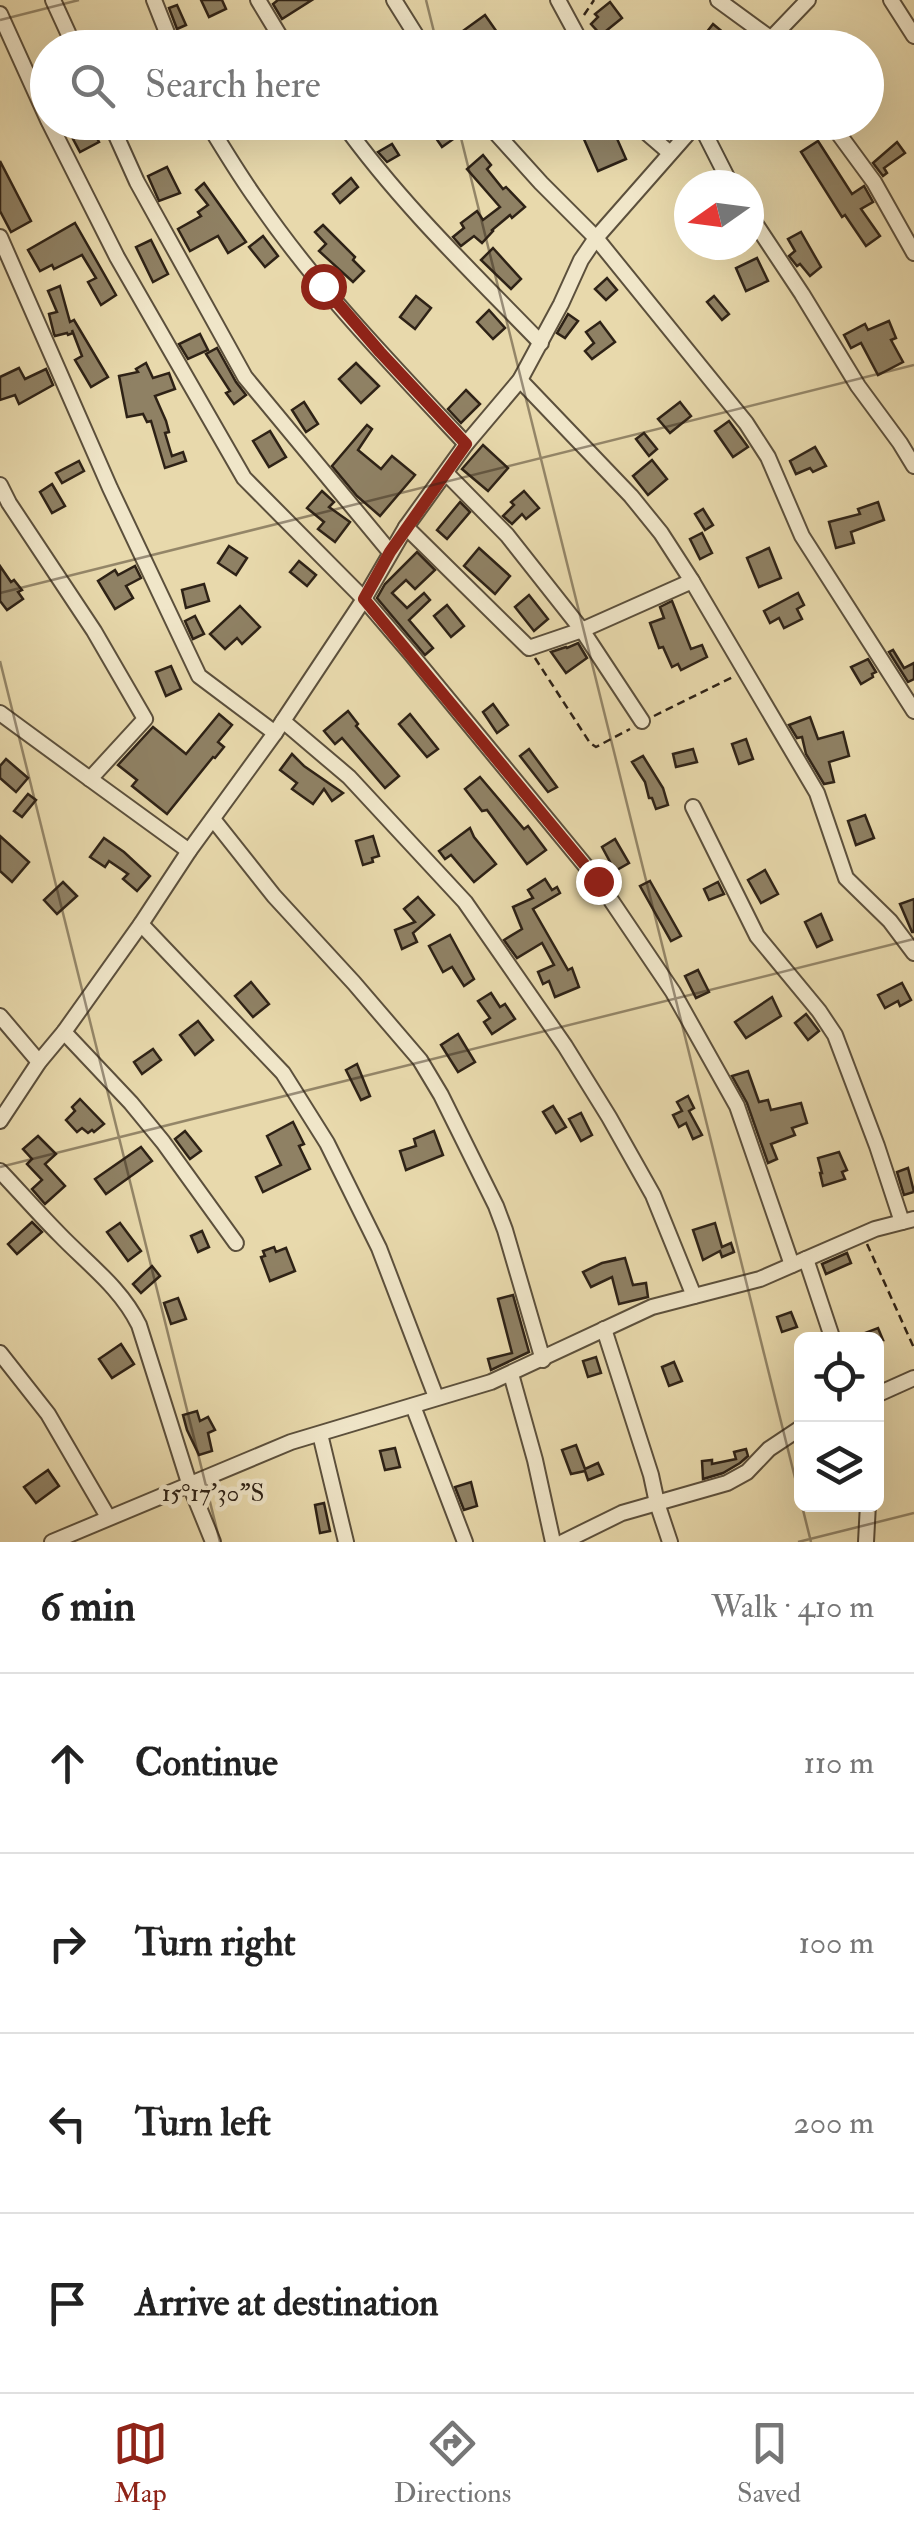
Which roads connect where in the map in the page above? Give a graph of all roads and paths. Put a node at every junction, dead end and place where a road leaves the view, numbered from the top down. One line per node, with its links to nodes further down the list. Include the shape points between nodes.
1 (53, 0): 12 (street)
2 (154, 0): 13 (street)
3 (258, 0): 14 (street)
4 (394, 0): 15 (street)
5 (558, 0): 11 (street)
6 (594, 0): 11 (path)
7 (718, 0): 16 (street)
8 (808, 0): 17 (street)
9 (892, 0): 18 (street)
10 (0, 14): 19 (street)
11 (574, 29)
12 (67, 30)
13 (166, 30)
14 (276, 30)
15 (413, 30)
16 (753, 30)
17 (781, 30)
18 (914, 36)
19 (30, 81)
20 (58, 140): 44 (street, via 116,257 244,478)
21 (118, 140): 42 (street, via 245,377)
22 (218, 140): 37 (street, via 323,286)
23 (355, 140): 35 (street)
24 (502, 140): 33 (street)
25 (655, 140): 29 (street)
26 (682, 140): 29 (street)
27 (707, 140): 30 (street)
28 (843, 140): 34 (street)
29 (670, 153): 33 (street)
30 (723, 170)
31 (764, 237): 38 (street)
32 (0, 238): 51 (street, via 199,676)
33 (596, 238): 35 (street); 48 (street, via 746,423 802,536)
34 (914, 253)
35 (541, 343): 36 (street)
36 (520, 380): 37 (street); 43 (street, via 631,496)
37 (466, 444): 39 (street)
38 (914, 466)
39 (447, 474): 41 (street); 45 (street)
40 (0, 484): 52 (street, via 145,720)
41 (406, 527): 42 (street); 46 (street)
42 (390, 552): 44 (street)
43 (692, 580): 45 (street); 47 (street)
44 (364, 599): 51 (street); 66 (street, via 598,881 673,992 737,1106)
45 (582, 630): 46 (street); 50 (street)
46 (529, 648): 50 (path, via 596,747)
47 (744, 672): 50 (path); 57 (street, via 817,793 846,878)
48 (914, 712)
49 (0, 713): 52 (street)
50 (642, 722)
51 (279, 727): 54 (street); 67 (street, via 349,777 485,930 565,1046 654,1195)
52 (90, 779): 55 (street)
53 (693, 807): 63 (street, via 757,936 834,1036)
54 (213, 819): 55 (street); 72 (street, via 420,1060 500,1218)
55 (190, 851): 56 (street)
56 (141, 924): 59 (street); 76 (street, via 283,1073 327,1143 378,1248)
57 (914, 952)
58 (0, 1016): 60 (street)
59 (64, 1032): 60 (street); 65 (street, via 153,1129)
60 (39, 1062): 61 (street)
61 (0, 1121)
62 (0, 1171): 80 (street, via 131,1309)
63 (908, 1220): 64 (street)
64 (862, 1234): 66 (street); 70 (path)
65 (236, 1243)
66 (799, 1262): 67 (street); 69 (street)
67 (694, 1296): 68 (street)
68 (604, 1329): 72 (street); 81 (street)
69 (830, 1332)
70 (914, 1348)
71 (0, 1353): 83 (street, via 48,1414)
72 (542, 1360): 73 (street)
73 (510, 1374): 76 (street); 88 (street)
74 (914, 1378): 75 (street)
75 (884, 1391)
76 (436, 1398): 77 (street)
77 (413, 1406): 79 (street); 87 (street)
78 (794, 1431): 81 (street, via 726,1483)
79 (320, 1434): 80 (street); 86 (street)
80 (189, 1483): 83 (street); 85 (street)
81 (657, 1503): 89 (street); 90 (street)
82 (868, 1512): 91 (street)
83 (108, 1517): 84 (street)
84 (52, 1542)
85 (212, 1542)
86 (346, 1542)
87 (465, 1542)
88 (554, 1542)
89 (564, 1542)
90 (670, 1542)
91 (866, 1542)

